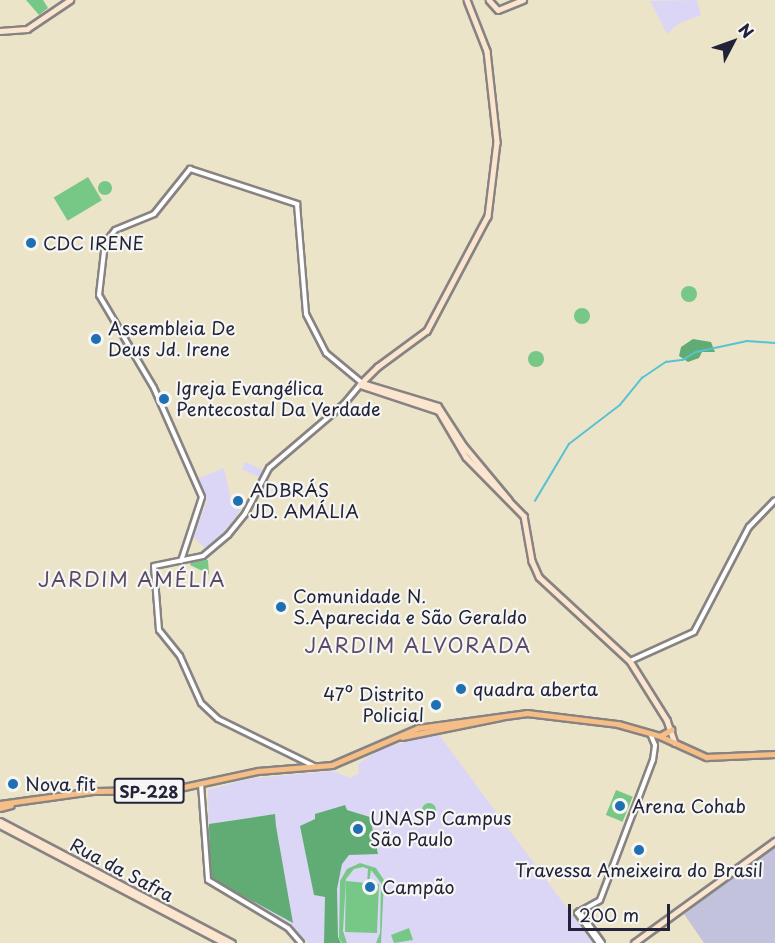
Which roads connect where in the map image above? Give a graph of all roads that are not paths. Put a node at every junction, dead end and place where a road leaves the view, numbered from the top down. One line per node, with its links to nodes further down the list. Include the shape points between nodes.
1 (70, 0): 5 (main road, via 27,29)
2 (467, 0): 6 (main road, via 487,51 497,142 488,216 427,331)
3 (489, 0): 4 (main road, via 498,10)
4 (523, 0)
5 (0, 31)
6 (361, 384): 8 (street, via 269,468 245,514 228,536 203,555); 8 (street, via 327,353 306,314 297,204 189,169 154,214 120,227 108,238 99,295 150,380 179,453 199,488 202,504); 9 (main road, via 439,411 459,448 525,518 532,561 539,577)
7 (773, 501): 9 (street, via 747,531 694,632)
8 (181, 561): 17 (street, via 154,566 159,630 180,656 201,703 218,719)
9 (630, 661): 10 (main road)
10 (671, 730): 12 (main road); 13 (main road)
11 (650, 733): 12 (main road, SP-228); 15 (main road, SP-228, via 573,716 512,715 391,740); 25 (street, via 655,745 653,760 600,900 578,912)
12 (660, 736): 13 (main road, SP-228)
13 (675, 743): 14 (main road, SP-228, via 706,757)
14 (775, 754)
15 (353, 758): 16 (main road); 17 (main road, SP-228)
16 (349, 765)
17 (316, 767): 18 (main road, SP-228, via 251,772)
18 (201, 784): 19 (main road, SP-228, via 170,790 94,791); 24 (street, via 208,880 288,928)
19 (0, 806)
20 (0, 823): 22 (main road, Rua da Safra); 23 (main road, Rua da Safra)
21 (775, 841): 26 (main road)
22 (225, 943)
23 (232, 943)
24 (301, 943)
25 (601, 943)
26 (634, 943)

